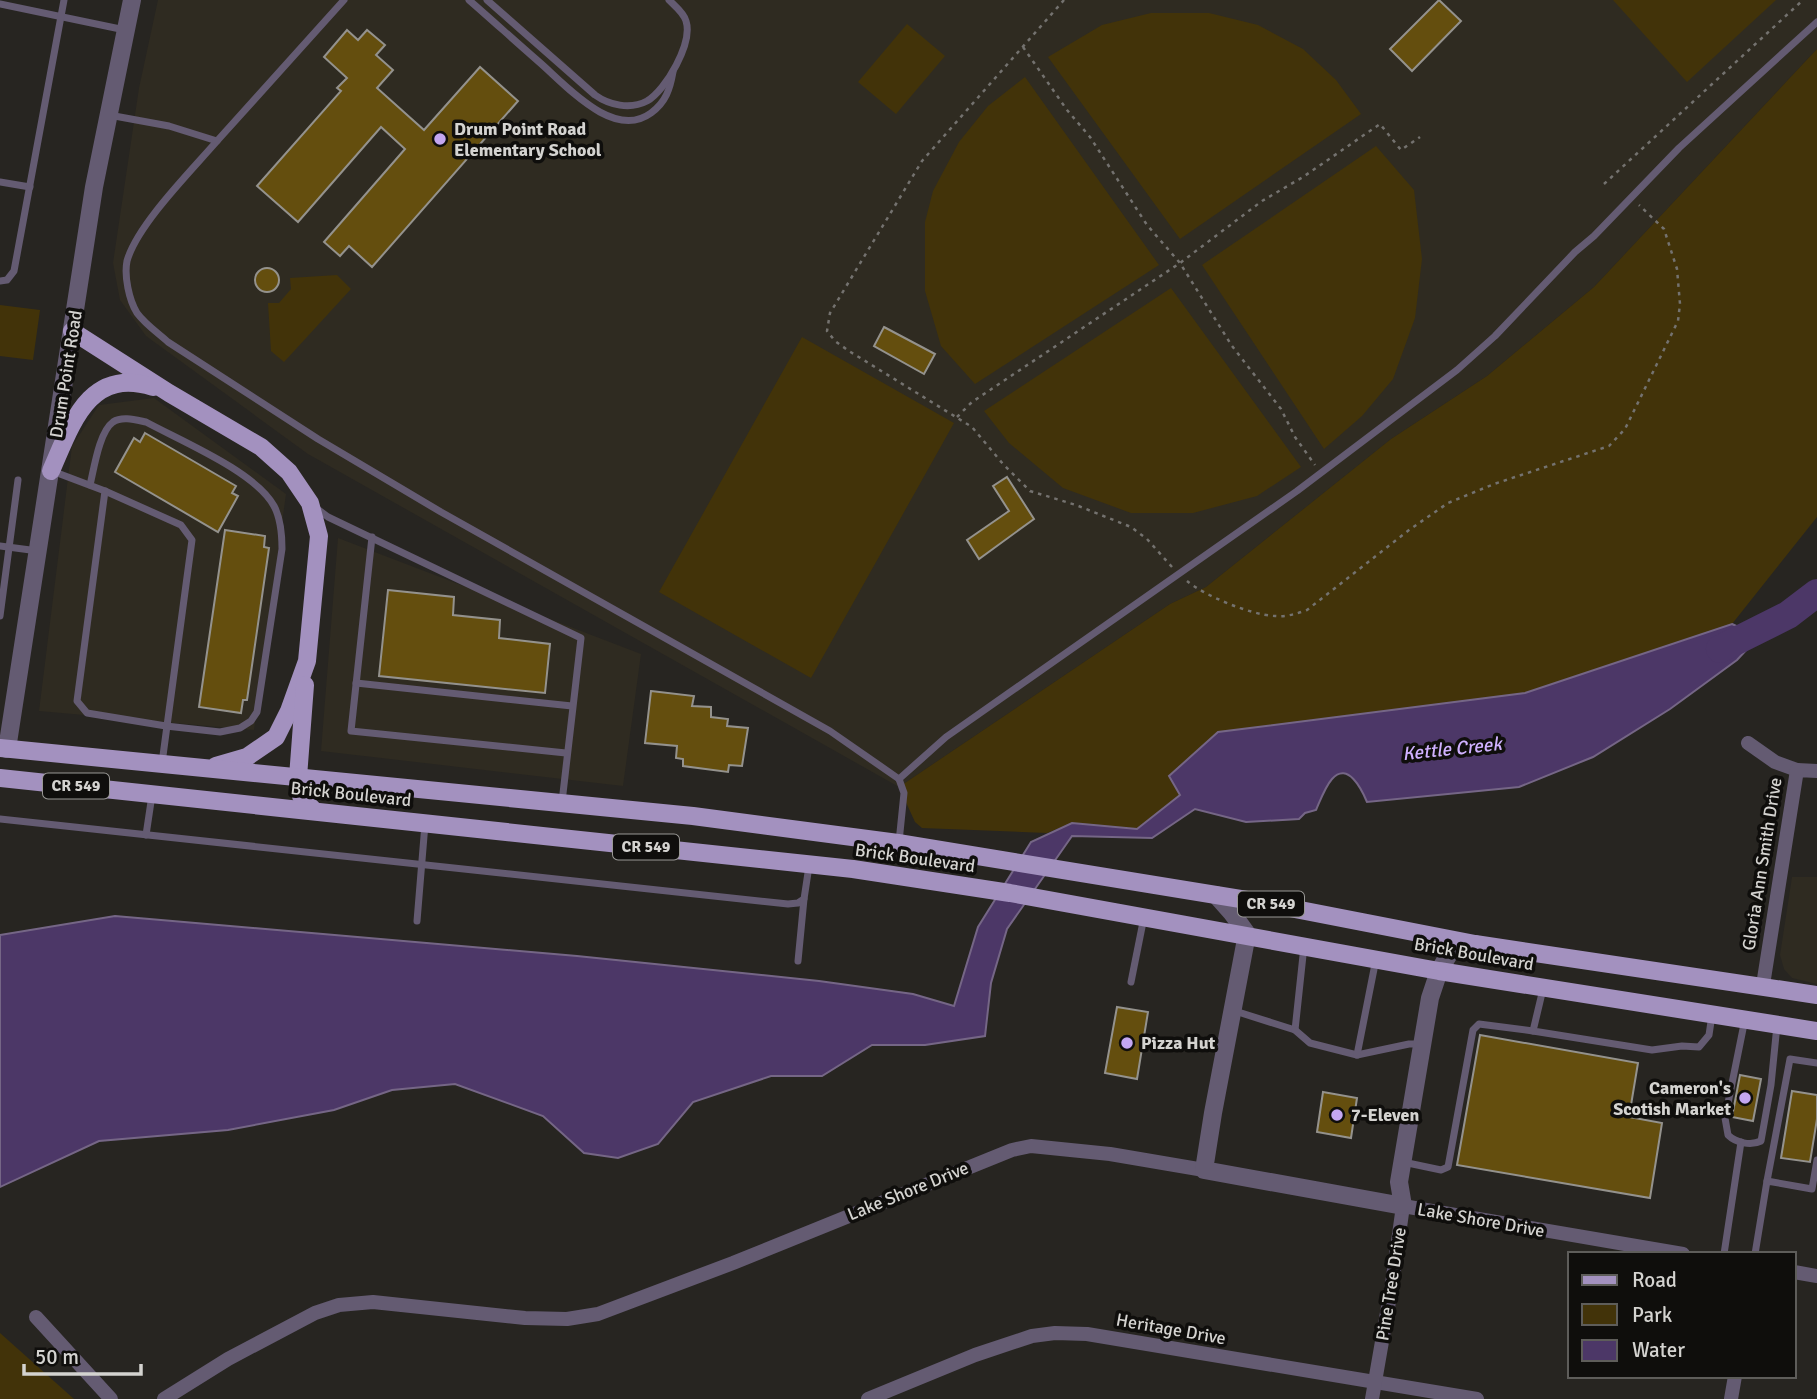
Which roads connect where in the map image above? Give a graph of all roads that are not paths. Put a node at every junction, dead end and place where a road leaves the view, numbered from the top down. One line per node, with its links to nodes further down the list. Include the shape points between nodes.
1 (64, 0): 8 (lane)
2 (132, 0): 10 (street, Drum Point Road)
3 (344, 0): 15 (lane)
4 (469, 0): 12 (lane)
5 (487, 0): 11 (lane)
6 (669, 0): 13 (lane, via 686,18 687,30)
7 (0, 4): 8 (lane)
8 (61, 16): 10 (lane); 17 (lane)
9 (1817, 22): 44 (lane, via 1679,148 1496,336 1457,370 1320,473 946,737)
10 (125, 30): 14 (street, Drum Point Road)
11 (555, 60): 12 (lane); 13 (lane, via 607,103 627,106 648,101)
12 (547, 69): 13 (lane, via 584,102 627,121 643,119 658,108 670,91)
13 (673, 71)
14 (108, 115): 15 (lane, via 169,126); 19 (street, Drum Point Road)
15 (216, 141): 44 (lane, via 131,251 128,287 136,312 147,324 318,439 830,731)
16 (0, 182): 17 (lane)
17 (30, 187): 18 (lane, via 14,271 8,280)
18 (0, 281)
19 (72, 331): 20 (main road); 21 (street, Drum Point Road)
20 (170, 393): 21 (main road, via 137,382 112,384 74,418); 25 (main road, via 261,447 289,472)
21 (51, 471): 23 (lane); 29 (street, Drum Point Road)
22 (18, 480): 28 (lane)
23 (90, 485): 24 (lane); 34 (lane, via 107,429 114,421 129,418 146,422 246,477 263,491 279,520 282,549 257,712 251,721 229,731)
24 (105, 491): 34 (lane, via 181,525 192,540); 34 (lane, via 77,701 87,713)
25 (310, 503): 26 (lane, via 328,517); 31 (main road, via 319,536)
26 (372, 537): 32 (lane); 33 (lane, via 581,638)
27 (0, 546): 28 (lane)
28 (9, 547): 29 (lane); 30 (lane)
29 (39, 551): 36 (street, Drum Point Road)
30 (0, 616)
31 (307, 661): 39 (main road, via 276,737 247,757); 42 (main road)
32 (356, 683): 33 (lane); 37 (lane, via 351,731)
33 (572, 706): 37 (lane)
34 (166, 726): 38 (lane)
35 (1748, 743): 40 (street, via 1775,762)
36 (2, 750): 38 (main road, Brick Boulevard / CR 549)
37 (566, 752): 46 (lane)
38 (162, 764): 39 (main road, Brick Boulevard / CR 549)
39 (208, 768): 42 (main road, Brick Boulevard / CR 549)
40 (1797, 770): 41 (street, Gloria Ann Smith Drive); 65 (street, Gloria Ann Smith Drive)
41 (1817, 771)
42 (298, 777): 46 (main road, Brick Boulevard / CR 549); 47 (main road, via 301,796)
43 (0, 778): 45 (main road, Brick Boulevard / CR 549)
44 (899, 779): 51 (lane, via 904,793)
45 (152, 794): 47 (main road, Brick Boulevard / CR 549); 50 (lane)
46 (562, 803): 51 (main road, Brick Boulevard / CR 549)
47 (314, 811): 49 (main road, Brick Boulevard / CR 549)
48 (0, 819): 50 (lane)
49 (425, 823): 52 (lane); 53 (main road, Brick Boulevard / CR 549)
50 (146, 835): 52 (lane)
51 (898, 843): 54 (main road, Brick Boulevard / CR 549)
52 (422, 864): 55 (lane, via 788,904); 57 (lane)
53 (809, 865): 55 (lane); 56 (main road, Brick Boulevard / CR 549)
54 (1216, 895): 58 (street); 59 (main road, Brick Boulevard / CR 549)
55 (804, 900): 62 (lane)
56 (1144, 917): 58 (main road, Brick Boulevard / CR 549); 64 (lane)
57 (417, 921)
58 (1247, 934): 60 (main road, Brick Boulevard / CR 549); 68 (street)
59 (1475, 944): 63 (street, Pine Tree Drive, via 1452,949); 65 (main road, Brick Boulevard / CR 549)
60 (1304, 945): 61 (main road, Brick Boulevard / CR 549); 72 (lane)
61 (1376, 958): 63 (main road, Brick Boulevard / CR 549); 76 (lane)
62 (798, 961)
63 (1439, 971): 66 (main road, Brick Boulevard / CR 549); 75 (street, Pine Tree Drive)
64 (1131, 982)
65 (1763, 985): 67 (main road, Brick Boulevard / CR 549)
66 (1543, 987): 69 (main road, Brick Boulevard / CR 549); 73 (lane)
67 (1817, 995)
68 (1232, 1010): 72 (lane); 81 (street)
69 (1712, 1014): 70 (main road, Brick Boulevard / CR 549); 73 (lane, via 1709,1035 1699,1047 1652,1050)
70 (1745, 1019): 71 (main road, Brick Boulevard / CR 549); 78 (lane, via 1726,1118 1728,1135)
71 (1777, 1024): 74 (main road, Brick Boulevard / CR 549); 78 (lane, via 1761,1141)
72 (1296, 1030): 76 (lane, via 1310,1043)
73 (1533, 1031): 80 (lane, via 1479,1024 1473,1030 1448,1167 1441,1170)
74 (1817, 1031)
75 (1422, 1044): 76 (lane); 80 (street, Pine Tree Drive)
76 (1357, 1055)
77 (1817, 1063): 82 (lane, via 1790,1059)
78 (1741, 1142): 85 (lane)
79 (1817, 1160): 82 (lane, via 1812,1189)
80 (1402, 1162): 83 (street, Pine Tree Drive)
81 (1204, 1170): 83 (street, Lake Shore Drive); 93 (street, Lake Shore Drive, via 1110,1154 1031,1146 1012,1150 598,1314 525,1318 373,1302 339,1305 228,1359)
82 (1767, 1181): 86 (lane)
83 (1403, 1206): 84 (street, Lake Shore Drive); 91 (street, Pine Tree Drive)
84 (1671, 1252)
85 (1724, 1252)
86 (1755, 1252)
87 (1796, 1272): 88 (street)
88 (1817, 1276)
89 (36, 1317): 92 (street)
90 (1735, 1378): 97 (street)
91 (1375, 1382): 94 (street, Heritage Drive, via 1087,1334 1055,1333 975,1355); 95 (street, Pine Tree Drive); 96 (street, Heritage Drive)
92 (111, 1399)
93 (164, 1399)
94 (868, 1399)
95 (1372, 1399)
96 (1477, 1399)
97 (1731, 1399)

